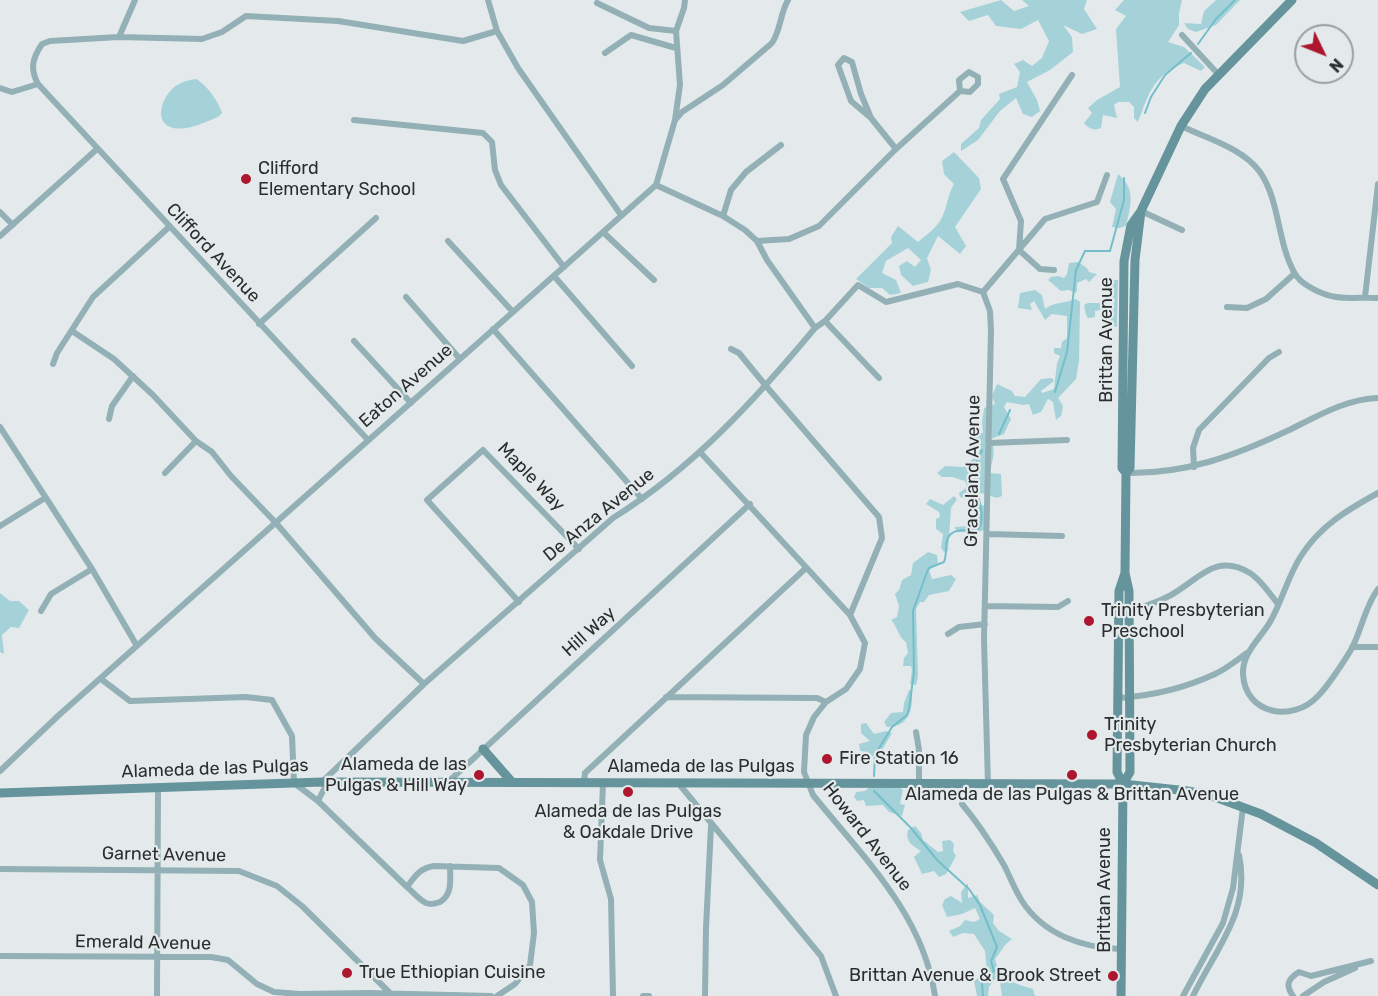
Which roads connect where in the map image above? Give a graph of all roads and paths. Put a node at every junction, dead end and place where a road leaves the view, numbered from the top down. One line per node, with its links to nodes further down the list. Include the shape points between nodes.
1 (135, 0): 10 (street)
2 (488, 0): 7 (street)
3 (685, 0): 8 (street)
4 (788, 0): 20 (street, via 772,43 723,86)
5 (1292, 0): 13 (main road, Brittan Avenue)
6 (597, 3): 8 (street, via 649,28)
7 (497, 31): 10 (street, via 463,41 348,22 246,15 222,32 202,39); 30 (street, via 518,68)
8 (676, 32): 11 (street)
9 (1182, 35): 13 (street)
10 (119, 37): 15 (street, via 42,44 32,69)
11 (676, 48): 12 (street, via 631,34); 20 (street, via 680,85)
12 (605, 53)
13 (1218, 74): 21 (main road, Brittan Avenue)
14 (1072, 75): 40 (street, via 1003,179 1021,221)
15 (38, 84): 16 (street, via 12,92); 23 (street, Clifford Avenue)
16 (0, 88)
17 (960, 91): 24 (street)
18 (871, 118): 18 (street, via 852,62 844,58 838,65 851,101); 24 (street)
19 (354, 120): 41 (street, via 483,133 492,142 501,185)
20 (675, 120): 27 (street)
21 (1181, 126): 28 (main road, Brittan Avenue); 43 (street, via 1237,152 1260,172)
22 (781, 145): 31 (street, via 731,190)
23 (97, 149): 33 (street); 34 (street, Clifford Avenue)
24 (896, 149): 39 (street, via 819,226 789,238)
25 (1107, 175): 40 (street, via 1096,202 1045,219)
26 (1378, 183): 48 (street)
27 (656, 186): 30 (street, Eaton Avenue); 31 (street)
28 (1141, 211): 35 (street); 77 (main road, Brittan Avenue, via 1135,260 1130,468)
29 (0, 212): 33 (street)
30 (621, 215): 36 (street, Eaton Avenue)
31 (723, 216): 39 (street)
32 (376, 218): 53 (street)
33 (13, 225): 37 (street)
34 (169, 227): 53 (street, Clifford Avenue); 56 (street, via 93,297)
35 (1182, 230)
36 (603, 232): 41 (street, Eaton Avenue); 45 (street)
37 (0, 236)
38 (448, 241): 51 (street)
39 (757, 241): 54 (street)
40 (1019, 250): 42 (street, via 1040,269); 46 (street)
41 (564, 267): 44 (street, Eaton Avenue)
42 (1054, 270)
43 (1294, 274): 48 (street, via 1312,288 1335,297); 50 (street, via 1266,299 1247,308)
44 (554, 276): 51 (street, Eaton Avenue); 62 (street)
45 (654, 280)
46 (983, 292): 52 (street, De Anza Avenue, via 958,284 886,302 858,285); 74 (street, Graceland Avenue, via 990,311 991,331)
47 (406, 297): 60 (street)
48 (1365, 297): 49 (street)
49 (1378, 298)
50 (1227, 307)
51 (513, 312): 55 (street, Eaton Avenue)
52 (825, 321): 54 (street, De Anza Avenue); 64 (street)
53 (259, 324): 71 (street, Clifford Avenue)
54 (815, 328): 65 (street, De Anza Avenue)
55 (493, 329): 60 (street, Eaton Avenue); 81 (street)
56 (72, 331): 61 (street); 63 (street)
57 (354, 341): 67 (street)
58 (730, 350): 65 (street, via 740,353)
59 (1279, 352): 76 (street, via 1199,430 1192,447)
60 (460, 359): 67 (street, Eaton Avenue)
61 (53, 364)
62 (632, 366)
63 (133, 376): 68 (street, via 112,406); 73 (street)
64 (879, 378)
65 (766, 386): 75 (street, De Anza Avenue); 98 (street, via 879,516 882,538)
66 (1378, 398): 76 (street, via 1343,404 1226,458)
67 (411, 403): 71 (street, Eaton Avenue)
68 (109, 419)
69 (0, 427): 70 (street)
70 (3, 439): 80 (street)
71 (368, 440): 83 (street, Eaton Avenue)
72 (1067, 440): 74 (street)
73 (196, 441): 78 (street); 83 (street, via 212,452)
74 (989, 443): 85 (street, Graceland Avenue)
75 (700, 452): 81 (street, De Anza Avenue); 82 (street, Howard Avenue)
76 (1194, 466): 77 (street, via 1163,472)
77 (1126, 472): 90 (main road, Brittan Avenue)
78 (165, 473)
79 (1378, 493): 94 (street, via 1346,510 1320,531 1300,557)
80 (45, 498): 84 (street); 89 (street)
81 (642, 499): 87 (street, De Anza Avenue, via 613,518)
82 (750, 504): 88 (street, Howard Avenue); 112 (street, Hill Way)
83 (276, 523): 101 (street, Eaton Avenue); 106 (street, via 375,638)
84 (0, 526)
85 (987, 534): 86 (street); 95 (street, Graceland Avenue)
86 (1062, 536)
87 (579, 549): 93 (street, De Anza Avenue); 93 (street, Maple Way, via 483,450 427,500)
88 (806, 568): 98 (street, Howard Avenue); 107 (street)
89 (92, 569): 97 (street, via 51,594); 101 (street)
90 (1125, 573): 108 (main road, Brittan Avenue, via 1129,591); 109 (main road, Brittan Avenue, via 1119,591)
91 (1378, 589): 102 (street)
92 (1068, 601): 95 (street, via 1058,607)
93 (519, 602): 106 (street, De Anza Avenue)
94 (1278, 604): 96 (street, via 1250,573 1223,566 1199,574 1180,590); 104 (street)
95 (985, 606): 99 (street, Graceland Avenue)
96 (1145, 606)
97 (41, 611)
98 (850, 615): 110 (street, Howard Avenue, via 865,643 860,669 846,689)
99 (985, 624): 100 (street, via 959,627); 124 (street, Graceland Avenue)
100 (948, 634)
101 (137, 646): 105 (street, Eaton Avenue)
102 (1352, 647): 103 (street); 104 (street, via 1318,697 1287,713 1261,706 1251,697 1243,674)
103 (1378, 647)
104 (1247, 653): 108 (street, via 1195,682)
105 (101, 679): 113 (street, Eaton Avenue); 117 (street, via 130,701 246,697 272,700 292,736)
106 (424, 684): 114 (street, De Anza Avenue)
107 (665, 697): 110 (street, via 817,698); 118 (street, via 585,773)
108 (1129, 697): 109 (street); 123 (main road, Brittan Avenue, via 1130,772)
109 (1118, 698): 123 (main road, Brittan Avenue, via 1117,772)
110 (826, 702): 121 (street, Howard Avenue, via 806,735 804,772)
111 (916, 732): 122 (street)
112 (483, 749): 115 (street, Hill Way); 116 (main road)
113 (0, 771)
114 (326, 782): 115 (main road, Alameda de las Pulgas); 117 (main road, Alameda de las Pulgas); 127 (street, De Anza Avenue)
115 (448, 782): 116 (main road, Alameda de las Pulgas)
116 (512, 782): 118 (main road, Alameda de las Pulgas)
117 (294, 783): 125 (main road, Alameda de las Pulgas); 127 (street)
118 (584, 783): 119 (main road, Alameda de las Pulgas)
119 (603, 783): 120 (main road, Alameda de las Pulgas); 147 (street, via 600,860 612,899)
120 (679, 784): 121 (main road, Alameda de las Pulgas); 130 (street)
121 (808, 784): 122 (main road, Alameda de las Pulgas); 152 (street, Howard Avenue, via 897,898 921,946)
122 (919, 784): 124 (main road, Alameda de las Pulgas)
123 (1123, 784): 124 (main road, Alameda de las Pulgas); 129 (main road, Alameda de las Pulgas, via 1188,791); 137 (main road, Brittan Avenue)
124 (988, 785)
125 (158, 788): 126 (main road, Alameda de las Pulgas); 134 (street)
126 (0, 793)
127 (318, 801): 136 (street)
128 (962, 804): 137 (street, via 980,825 1030,913 1043,925 1088,946)
129 (1243, 807): 131 (street); 135 (main road, Alameda de las Pulgas, via 1288,827)
130 (711, 825): 150 (street); 151 (street, via 821,956)
131 (1238, 851): 154 (street, via 1223,923); 155 (street, via 1243,873 1233,925)
132 (450, 866): 136 (street, via 425,867); 136 (street, via 450,889 436,904 429,904); 146 (street, via 498,868 523,885 532,902 530,965 515,984)
133 (0, 869): 134 (street, Garnet Avenue)
134 (158, 869): 139 (street); 142 (street, Garnet Avenue, via 239,871 277,886)
135 (1378, 885)
136 (407, 887)
137 (1121, 949): 153 (main road, Brittan Avenue)
138 (0, 956): 139 (street, Emerald Avenue)
139 (157, 957): 142 (street, Emerald Avenue, via 228,960 257,984 274,992); 144 (street)
140 (1378, 958): 141 (street)
141 (1371, 961): 156 (street, via 1311,976 1299,972 1288,983); 157 (street)
142 (390, 993): 143 (street, Emerald Avenue)
143 (438, 995): 145 (street, Emerald Avenue)
144 (157, 996)
145 (491, 996)
146 (497, 996)
147 (613, 996)
148 (643, 996): 149 (street)
149 (649, 996)
150 (705, 996)
151 (836, 996)
152 (935, 996)
153 (1121, 996)
154 (1183, 996)
155 (1193, 996)
156 (1293, 996)
157 (1303, 996)

